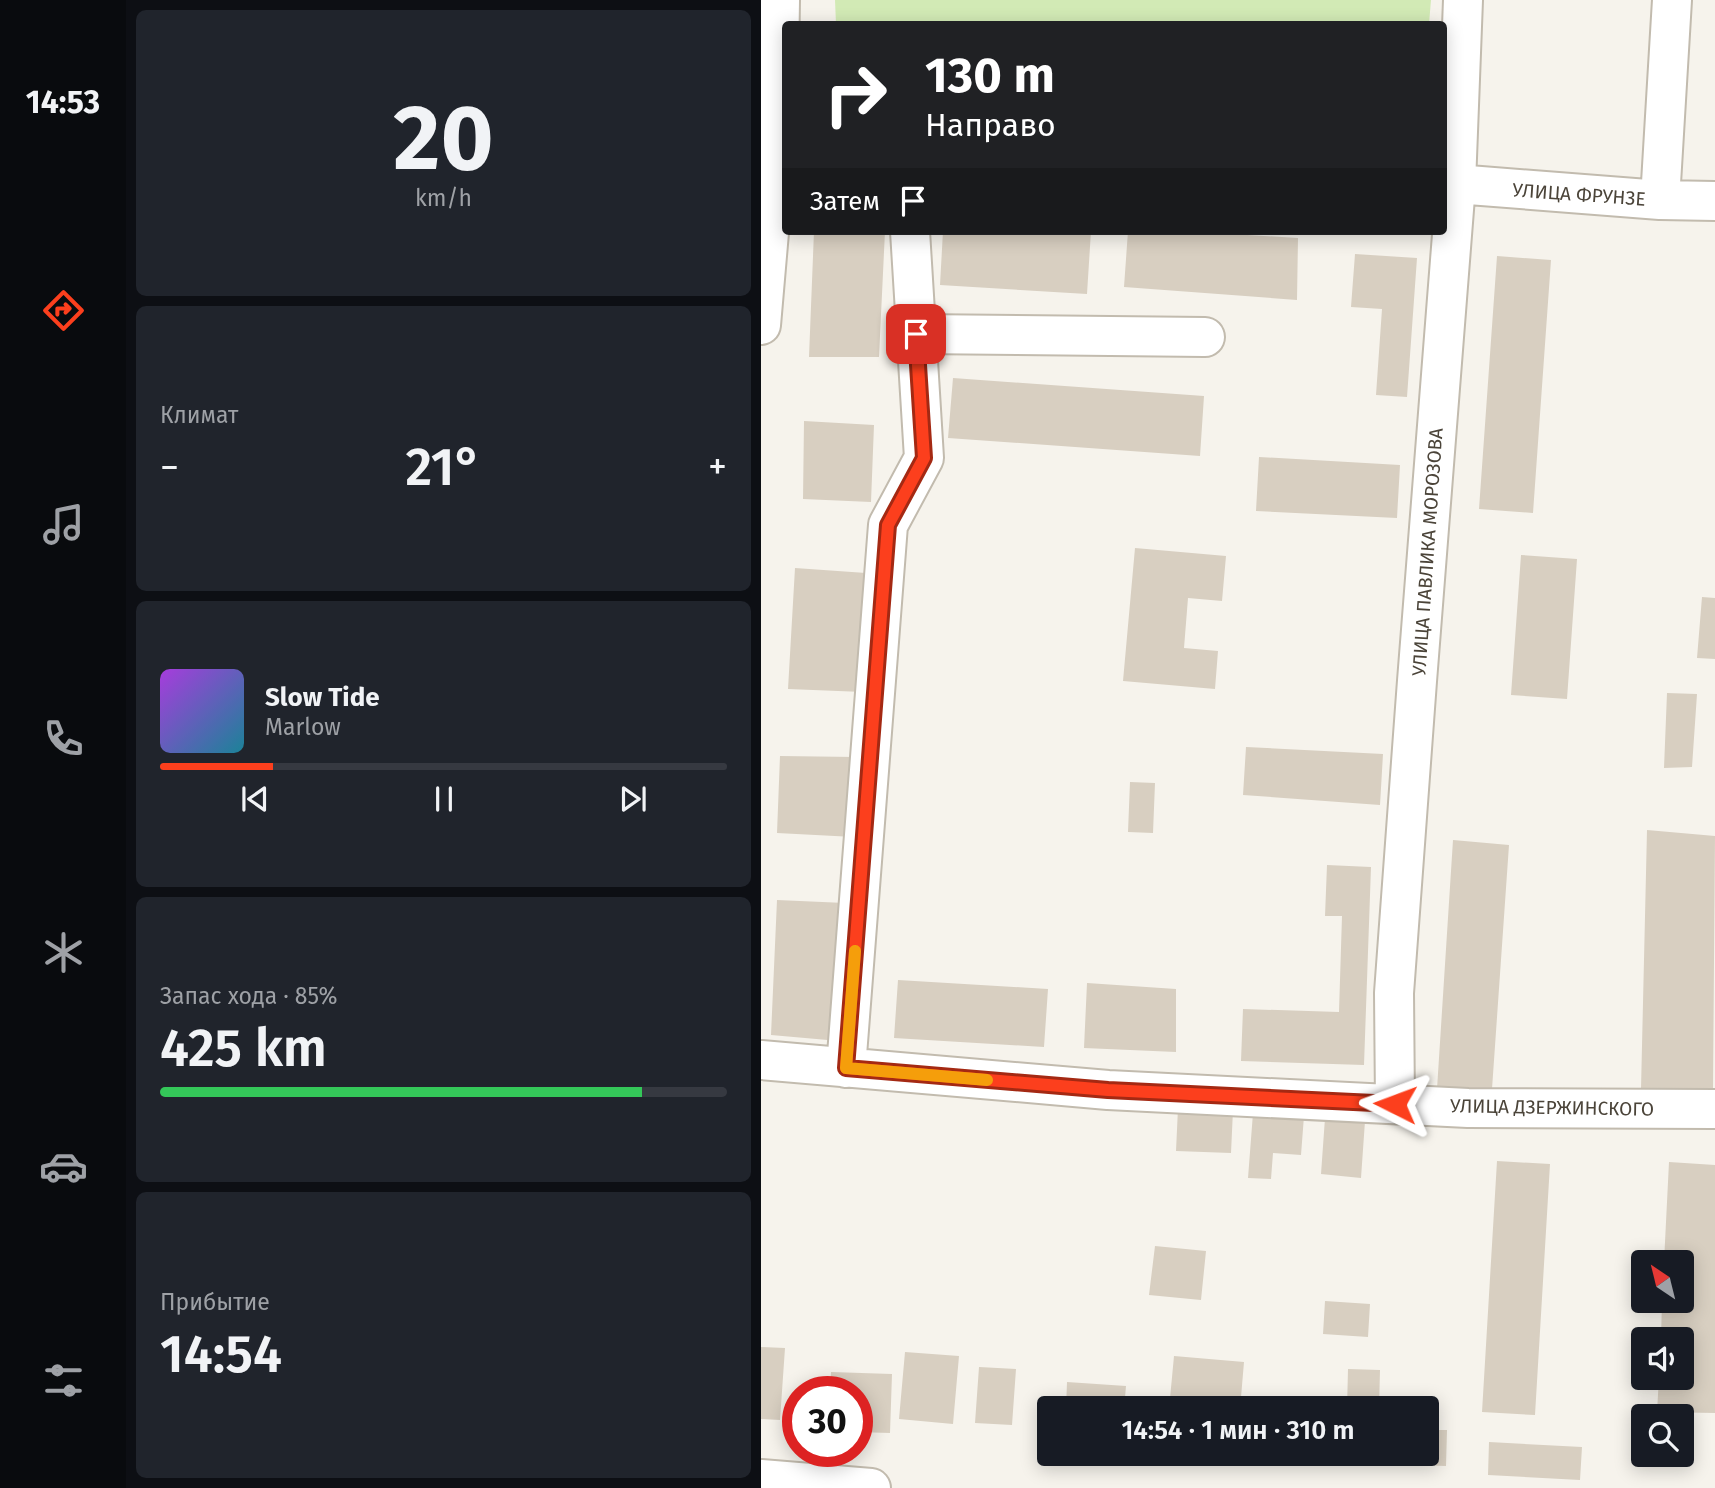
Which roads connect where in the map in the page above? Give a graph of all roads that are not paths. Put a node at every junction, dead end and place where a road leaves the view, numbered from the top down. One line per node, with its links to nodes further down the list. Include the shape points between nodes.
1 (780, 0): 4 (street)
2 (1463, 0): 5 (street, УЛИЦА ПАВЛИКА МОРОЗОВА)
3 (1672, 0): 6 (street)
4 (776, 121): 11 (street)
5 (1450, 184): 6 (street, УЛИЦА ФРУНЗЕ); 8 (street, УЛИЦА ПАВЛИКА МОРОЗОВА)
6 (1660, 200): 7 (street, УЛИЦА ФРУНЗЕ)
7 (1715, 201)
8 (1447, 229)
9 (910, 235): 12 (street)
10 (1447, 235): 16 (street, УЛИЦА ПАВЛИКА МОРОЗОВА, via 1395,979)
11 (761, 325)
12 (916, 334): 13 (street); 15 (street, via 924,458 888,525)
13 (1205, 337)
14 (761, 1060): 15 (street, УЛИЦА ДЗЕРЖИНСКОГО)
15 (846, 1068): 16 (street, УЛИЦА ДЗЕРЖИНСКОГО, via 1108,1090)
16 (1395, 1104): 17 (street, УЛИЦА ДЗЕРЖИНСКОГО)
17 (1715, 1109)
18 (761, 1479): 19 (street)
19 (871, 1488)

